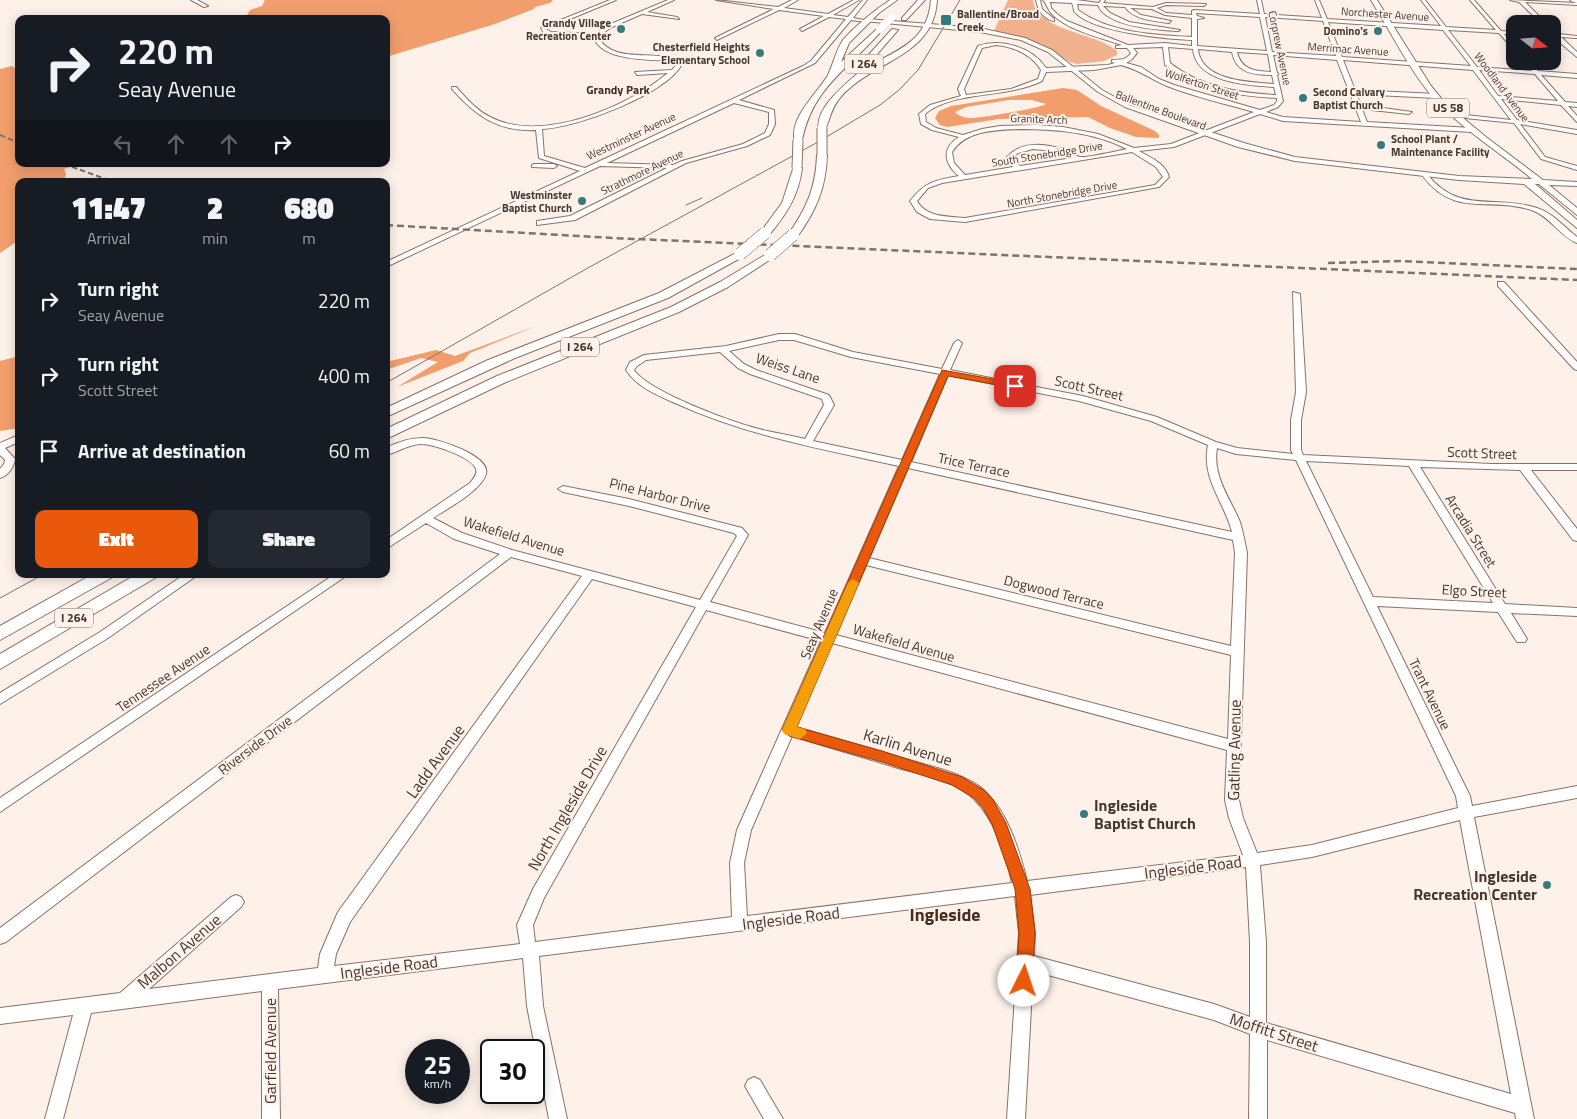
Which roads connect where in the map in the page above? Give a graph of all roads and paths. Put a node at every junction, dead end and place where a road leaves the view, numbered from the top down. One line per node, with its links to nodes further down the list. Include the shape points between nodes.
1 (193, 0): 26 (street)
2 (614, 0): 57 (street, via 543,28 551,33)
3 (672, 0): 32 (street)
4 (718, 0): 21 (street, Ballentine Boulevard)
5 (796, 0): 30 (street)
6 (857, 0): 34 (street)
7 (865, 0): 38 (street, Westminster Avenue)
8 (894, 0): 41 (highway)
9 (922, 0): 93 (highway, I 264)
10 (934, 0): 49 (highway, via 934,14)
11 (1038, 0): 51 (street, via 1046,15)
12 (1046, 0): 22 (street); 50 (street, via 1054,15)
13 (1135, 0): 27 (street)
14 (1259, 0): 35 (street, Corprew Avenue)
15 (1317, 0): 40 (street)
16 (1374, 0): 48 (main road, US 58)
17 (1424, 0): 52 (street, Woodland Avenue)
18 (1472, 0): 55 (street)
19 (1512, 0): 20 (street)
20 (1521, 0): 24 (street); 33 (street)
21 (732, 1): 30 (street, Ballentine Boulevard)
22 (1073, 1): 23 (street); 45 (street, via 1078,12)
23 (1101, 2): 27 (street); 39 (street, via 1103,11)
24 (1576, 3)
25 (1214, 5): 29 (street)
26 (206, 6)
27 (1126, 6): 28 (street); 43 (street, via 1140,16)
28 (1153, 8): 29 (street, via 1166,4); 29 (street, via 1165,14)
29 (1194, 8): 35 (street, Norchester Avenue); 37 (street); 47 (street)
30 (778, 9): 34 (street, Ballentine Boulevard); 60 (street)
31 (897, 12): 89 (highway, I 264, bridge)
32 (642, 13): 36 (street); 57 (street)
33 (1536, 15)
34 (827, 16): 38 (street, Ballentine Boulevard); 53 (street)
35 (1262, 16): 40 (street, Norchester Avenue); 44 (street, Corprew Avenue)
36 (677, 18)
37 (1212, 19)
38 (848, 20): 41 (street, Ballentine Boulevard); 94 (street, Westminster Avenue, via 809,65)
39 (1120, 20): 45 (street); 54 (street)
40 (1325, 20): 48 (street, Norchester Avenue); 71 (street)
41 (866, 22): 49 (main road, Ballentine Boulevard); 89 (highway, via 846,42 830,75)
42 (1256, 22): 44 (street)
43 (1177, 23)
44 (1264, 23): 69 (street, Corprew Avenue)
45 (1099, 24): 50 (street); 62 (street, via 1144,34)
46 (1188, 24): 47 (street)
47 (1195, 24): 54 (street)
48 (1390, 25): 52 (street, Norchester Avenue); 74 (main road, US 58)
49 (927, 27): 75 (main road, Ballentine Boulevard, via 980,30 1024,39 1050,51); 76 (main road, Ballentine Boulevard, via 1017,40 1039,50); 93 (highway, via 916,43 860,74)
50 (1078, 27): 51 (street); 65 (street)
51 (1071, 28): 66 (street)
52 (1445, 28): 55 (street, Norchester Avenue); 77 (street, Woodland Avenue)
53 (802, 30)
54 (1196, 32): 62 (street)
55 (1500, 32): 56 (street, Norchester Avenue); 61 (street)
56 (1506, 32)
57 (597, 35): 78 (street, via 598,44 607,50 672,60 679,64)
58 (1561, 35): 59 (street)
59 (1577, 37)
60 (717, 39)
61 (1506, 39)
62 (1196, 40): 67 (street)
63 (1561, 40): 70 (street)
64 (1165, 45): 65 (street, Merrimac Avenue); 67 (street, Merrimac Avenue); 90 (street, via 1167,64 1186,77 1233,91)
65 (1127, 46): 66 (street, Merrimac Avenue); 73 (street, via 1134,56)
66 (1118, 47): 72 (street, via 1123,54)
67 (1196, 48): 68 (street, Merrimac Avenue); 85 (street, via 1198,63 1209,71 1236,80)
68 (1234, 51): 69 (street, Merrimac Avenue); 83 (street, via 1239,67)
69 (1271, 54): 71 (street, Merrimac Avenue); 83 (street, Corprew Avenue)
70 (1577, 55)
71 (1340, 59): 74 (street, Merrimac Avenue); 87 (street)
72 (1114, 61): 73 (street, Wolferton Street); 75 (street)
73 (1123, 63): 75 (street); 99 (street, Wolferton Street, via 1172,86)
74 (1414, 64): 77 (street, Merrimac Avenue); 88 (main road, US 58)
75 (1071, 68): 76 (street); 107 (main road, Ballentine Boulevard, via 1119,102)
76 (1063, 69): 79 (street); 107 (main road, Ballentine Boulevard, via 1114,105)
77 (1475, 69): 82 (street, Merrimac Avenue); 91 (street, Woodland Avenue)
78 (675, 70): 81 (street); 104 (street, via 652,90 613,108 575,122)
79 (1044, 70): 92 (street, via 1040,80 1025,88); 92 (street, via 1041,63 1028,54 1006,45 980,47 961,89)
80 (1534, 70): 82 (street)
81 (638, 73)
82 (1536, 73): 84 (street, Merrimac Avenue); 95 (street)
83 (1276, 74): 85 (street, Corprew Avenue)
84 (1577, 76)
85 (1278, 86): 90 (street, Corprew Avenue)
86 (454, 88): 104 (street, via 465,104 500,123)
87 (1353, 92): 88 (street); 97 (street)
88 (1436, 96): 100 (main road, US 58)
89 (814, 97): 128 (highway, I 264, bridge, via 801,120 795,186 788,203)
90 (1280, 97): 99 (street, Corprew Avenue, via 1278,105)
91 (1496, 97): 95 (street); 102 (street, Woodland Avenue)
92 (965, 98): 108 (street, via 933,105 921,116 930,128)
93 (834, 99): 139 (highway, I 264, bridge, via 822,128 819,190 809,213 793,234 770,255 732,282 686,305 480,388)
94 (735, 101): 112 (street, Westminster Avenue); 115 (street, Strathmore Avenue, via 773,112 770,132 754,142)
95 (1564, 104): 96 (street); 101 (street)
96 (1577, 105)
97 (1359, 107): 98 (street); 103 (street)
98 (1409, 112)
99 (1259, 113): 103 (street, Wolferton Street, via 1289,120); 107 (street, Corprew Avenue)
100 (1457, 116): 102 (street); 105 (main road, US 58)
101 (1577, 120)
102 (1513, 121): 106 (street); 117 (street, Woodland Avenue, via 1543,158)
103 (1365, 124): 105 (street, Wolferton Street)
104 (540, 129): 114 (street, via 541,158)
105 (1472, 130): 109 (main road, US 58)
106 (1577, 132)
107 (1201, 135): 110 (street, South Stonebridge Drive, via 1168,147); 119 (main road, Ballentine Boulevard, via 1295,159)
108 (965, 137): 110 (street, Granite Arch, via 1009,127 1052,127 1098,136); 120 (street, via 952,147 949,154 951,164)
109 (1483, 139): 121 (main road, US 58); 122 (main road, US 58)
110 (1134, 150): 111 (street, South Stonebridge Drive); 124 (street, North Stonebridge Drive, via 1163,169 1166,177 1161,184 965,220 933,217)
111 (1080, 159): 116 (street, South Stonebridge Drive); 116 (street, via 1056,149 1026,149 1016,151 1010,157)
112 (600, 165): 115 (street); 118 (street, Westminster Avenue)
113 (534, 166): 114 (street)
114 (568, 166): 118 (street)
115 (674, 166): 126 (street, Strathmore Avenue, via 572,218)
116 (1019, 168): 120 (street, South Stonebridge Drive)
117 (1577, 168)
118 (587, 171): 130 (street, Westminster Avenue)
119 (1425, 175): 121 (main road, Ballentine Boulevard); 129 (street, via 1437,191 1450,198 1541,212)
120 (964, 177): 124 (street, South Stonebridge Drive, via 929,185 914,198)
121 (1528, 183): 122 (main road, Ballentine Boulevard); 127 (main road, US 58)
122 (1542, 183): 123 (main road, Ballentine Boulevard); 125 (main road, US 58)
123 (1577, 184)
124 (916, 208)
125 (1577, 212)
126 (540, 223)
127 (1577, 225)
128 (765, 233): 137 (highway, I 264, bridge, via 718,268 664,296 502,358)
129 (1577, 241)
130 (390, 263)
131 (1501, 284): 135 (street)
132 (1296, 294): 145 (street, Trant Avenue, via 1301,392 1296,420)
133 (958, 343): 136 (street, Seay Avenue)
134 (723, 350): 136 (street, Scott Street, via 786,336 851,354); 138 (street, Scott Street, via 644,358 633,364 630,370 631,375 643,385); 141 (street, Weiss Lane, via 753,372 826,397 829,405)
135 (1577, 367)
136 (945, 372): 142 (street, Scott Street, via 1122,409 1175,426); 146 (street, Seay Avenue)
137 (390, 411)
138 (706, 413): 141 (street, Trice Terrace, via 756,431)
139 (390, 433)
140 (15, 440): 143 (street)
141 (807, 443): 146 (street, Trice Terrace)
142 (1213, 444): 145 (street, Scott Street, via 1236,451); 153 (street, Gatling Avenue, via 1210,469 1235,523)
143 (0, 448): 150 (street, via 10,459)
144 (390, 450): 152 (street, via 420,441 440,444 479,464 479,479 474,485)
145 (1298, 457): 147 (street, Scott Street); 164 (street, Trant Avenue)
146 (905, 464): 153 (street, Trice Terrace); 158 (street, Seay Avenue)
147 (1413, 464): 149 (street, Scott Street); 166 (street, Arcadia Street)
148 (1577, 467): 149 (street, Scott Street)
149 (1524, 468): 154 (street)
150 (0, 475)
151 (563, 489): 155 (street, Pine Harbor Drive, via 606,496 738,530)
152 (425, 518): 156 (street); 157 (street, Wakefield Avenue, via 463,538)
153 (1238, 537): 171 (street, Gatling Avenue)
154 (1577, 537)
155 (742, 538): 165 (street, North Ingleside Drive)
156 (390, 542)
157 (509, 553): 159 (street, Wakefield Avenue); 183 (street, Riverside Drive)
158 (863, 560): 169 (street, Seay Avenue); 171 (street, Dogwood Terrace)
159 (590, 574): 165 (street, Wakefield Avenue); 186 (street, Ladd Avenue, via 344,917 328,954)
160 (98, 578): 168 (highway, I 264)
161 (142, 578): 172 (highway, I 264)
162 (187, 578): 173 (street, via 104,635)
163 (337, 578): 177 (street, Tennessee Avenue)
164 (1368, 601): 166 (street, Elgo Street); 178 (street, Trant Avenue)
165 (703, 604): 169 (street, Wakefield Avenue); 184 (street, North Ingleside Drive, via 538,894 525,925)
166 (1501, 608): 167 (street, Elgo Street); 170 (street, Arcadia Street)
167 (1577, 612)
168 (0, 634)
169 (830, 637): 174 (street, Seay Avenue); 175 (street, Wakefield Avenue, via 1005,687)
170 (1521, 639)
171 (1237, 652): 175 (street, Gatling Avenue)
172 (0, 662)
173 (0, 699)
174 (789, 730): 180 (street, Karlin Avenue, via 882,756 968,786 993,811); 182 (street, Seay Avenue, via 744,830 738,852)
175 (1234, 746): 179 (street, Gatling Avenue, via 1233,811)
176 (1577, 792): 178 (street, Ingleside Road)
177 (0, 806)
178 (1468, 812): 179 (street, Ingleside Road, via 1312,851); 193 (street, Trant Avenue)
179 (1252, 860): 180 (street, Ingleside Road); 191 (street, Gatling Avenue, via 1258,942)
180 (1022, 889): 182 (street, Ingleside Road); 185 (street, Karlin Avenue, via 1027,933)
181 (236, 902): 188 (street, Malbon Avenue)
182 (740, 924): 184 (street, Ingleside Road)
183 (0, 937)
184 (530, 950): 186 (street, Ingleside Road); 194 (street, North Ingleside Drive, via 535,1006)
185 (1025, 961): 191 (street, Moffitt Street, via 1214,1012); 198 (street, Karlin Avenue)
186 (324, 975): 187 (street, Ingleside Road)
187 (270, 982): 188 (street, Ingleside Road); 196 (street, Garfield Avenue)
188 (122, 1001): 189 (street, Ingleside Road)
189 (84, 1006): 190 (street, Ingleside Road); 195 (street)
190 (0, 1016)
191 (1258, 1029): 193 (street, Moffitt Street); 199 (street, Gatling Avenue)
192 (754, 1086): 197 (street)
193 (1524, 1112)
194 (555, 1118)
195 (54, 1119)
196 (270, 1119)
197 (774, 1119)
198 (1016, 1119)
199 (1258, 1119)

